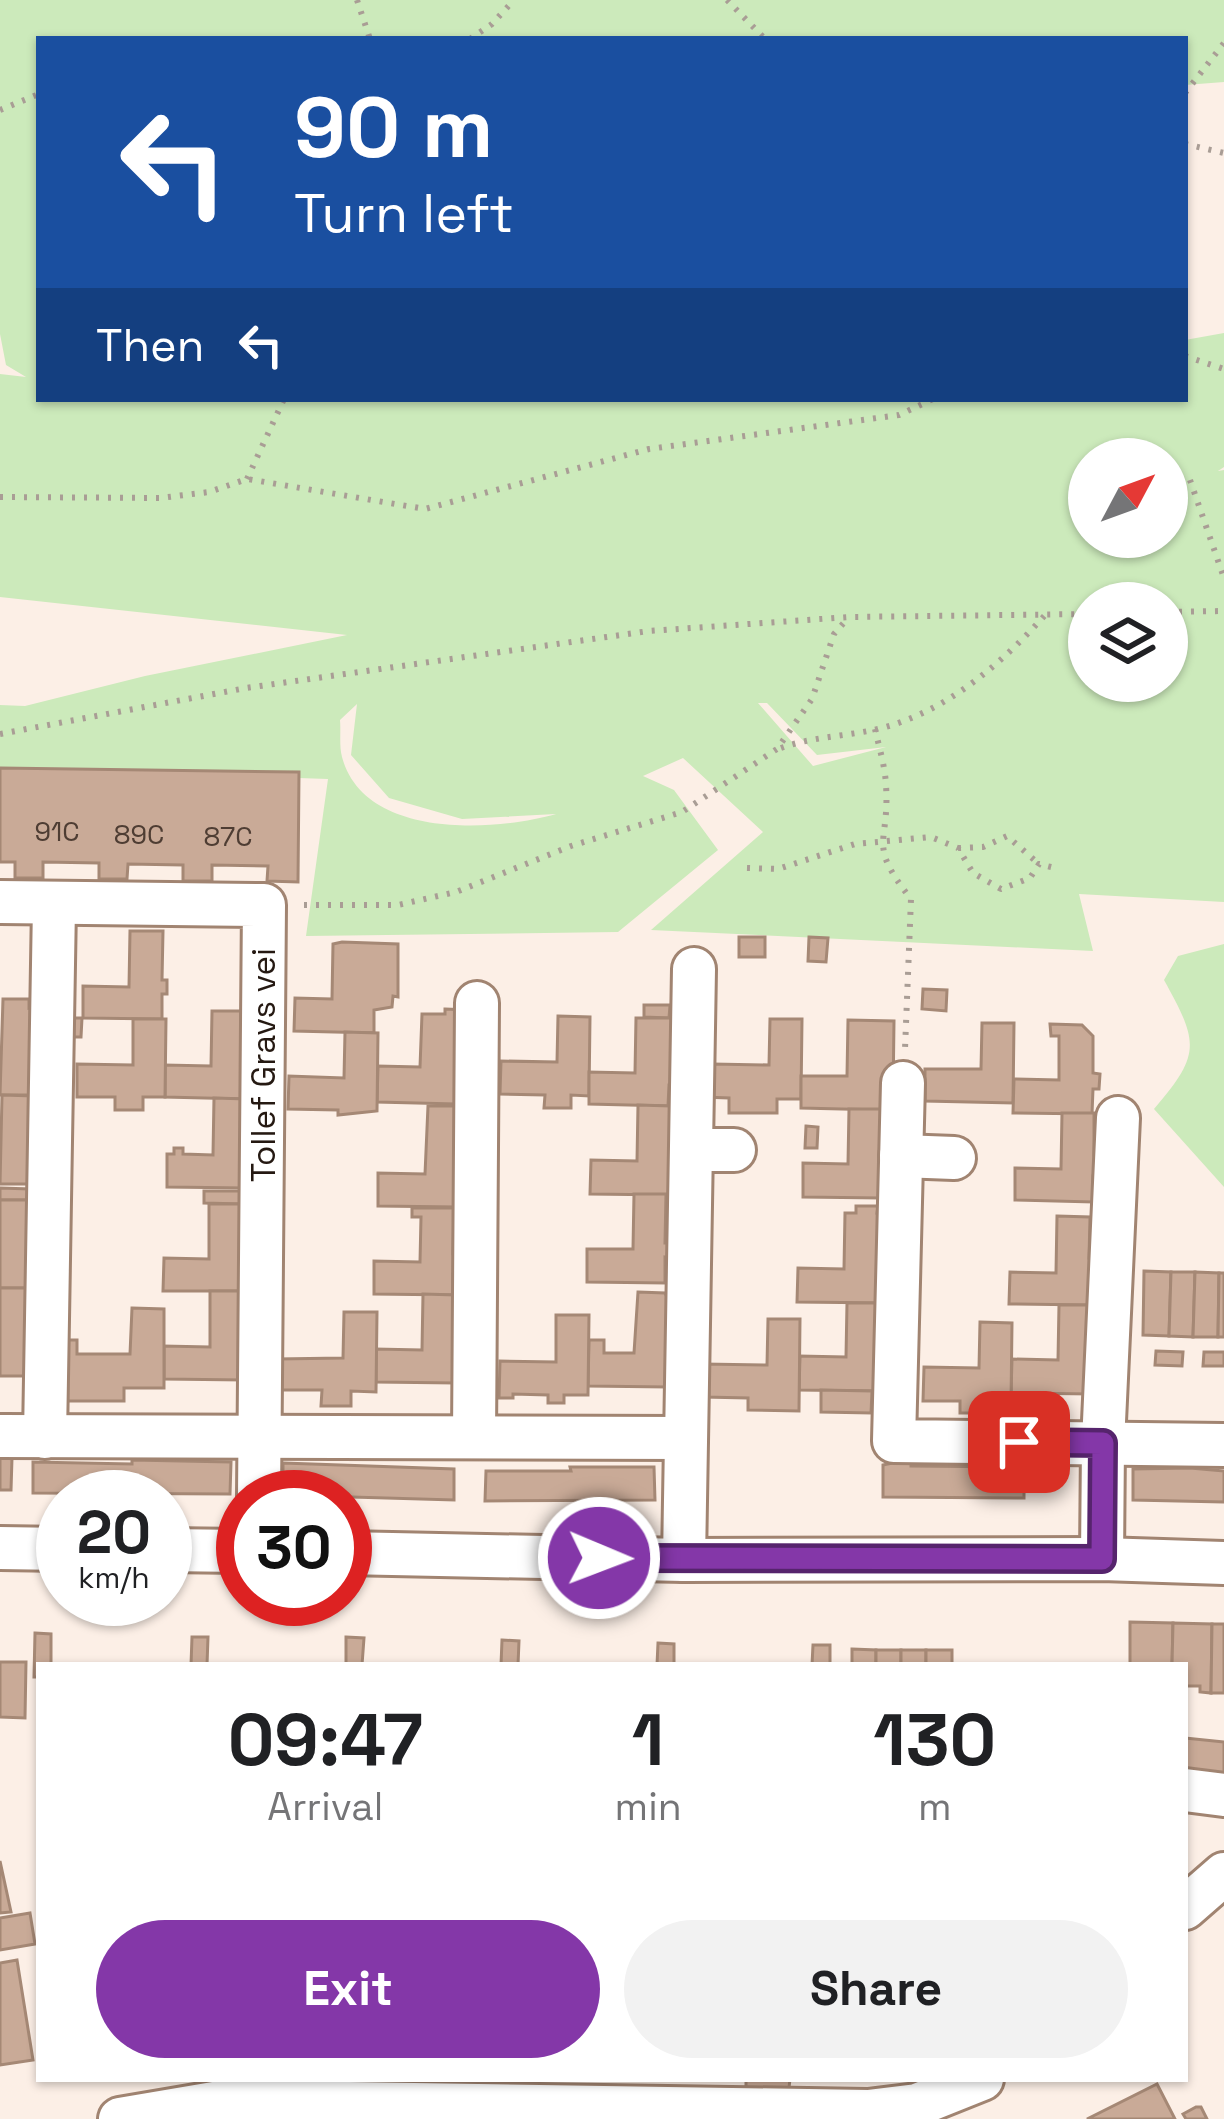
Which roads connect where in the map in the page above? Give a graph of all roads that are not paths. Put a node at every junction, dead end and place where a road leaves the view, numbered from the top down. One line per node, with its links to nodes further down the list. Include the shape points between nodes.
1 (0, 902): 2 (street, Tollef Gravs vei)
2 (54, 904): 12 (street, Tollef Gravs vei, via 264,905); 13 (street)
3 (694, 970): 7 (street)
4 (477, 1003): 14 (street)
5 (903, 1083): 9 (street)
6 (1118, 1118): 16 (street)
7 (691, 1150): 8 (street); 15 (street)
8 (734, 1150)
9 (902, 1156): 10 (street); 16 (street, via 894,1442)
10 (954, 1158)
11 (0, 1436): 13 (street)
12 (262, 1436): 13 (street); 14 (street); 18 (street, Tollef Gravs vei)
13 (45, 1437)
14 (474, 1437): 15 (street)
15 (686, 1438): 23 (street)
16 (1103, 1443): 17 (street); 22 (street)
17 (1224, 1444)
18 (260, 1470)
19 (0, 1548): 20 (street)
20 (36, 1549)
21 (372, 1554): 23 (street)
22 (1102, 1559): 23 (street); 24 (street)
23 (684, 1560)
24 (1224, 1563)
25 (1188, 1790): 26 (street)
26 (1224, 1796)
27 (1224, 1874): 28 (street)
28 (1188, 1905)
29 (974, 2082): 30 (street, via 917,2105 868,2111 226,2101)
30 (120, 2119)

